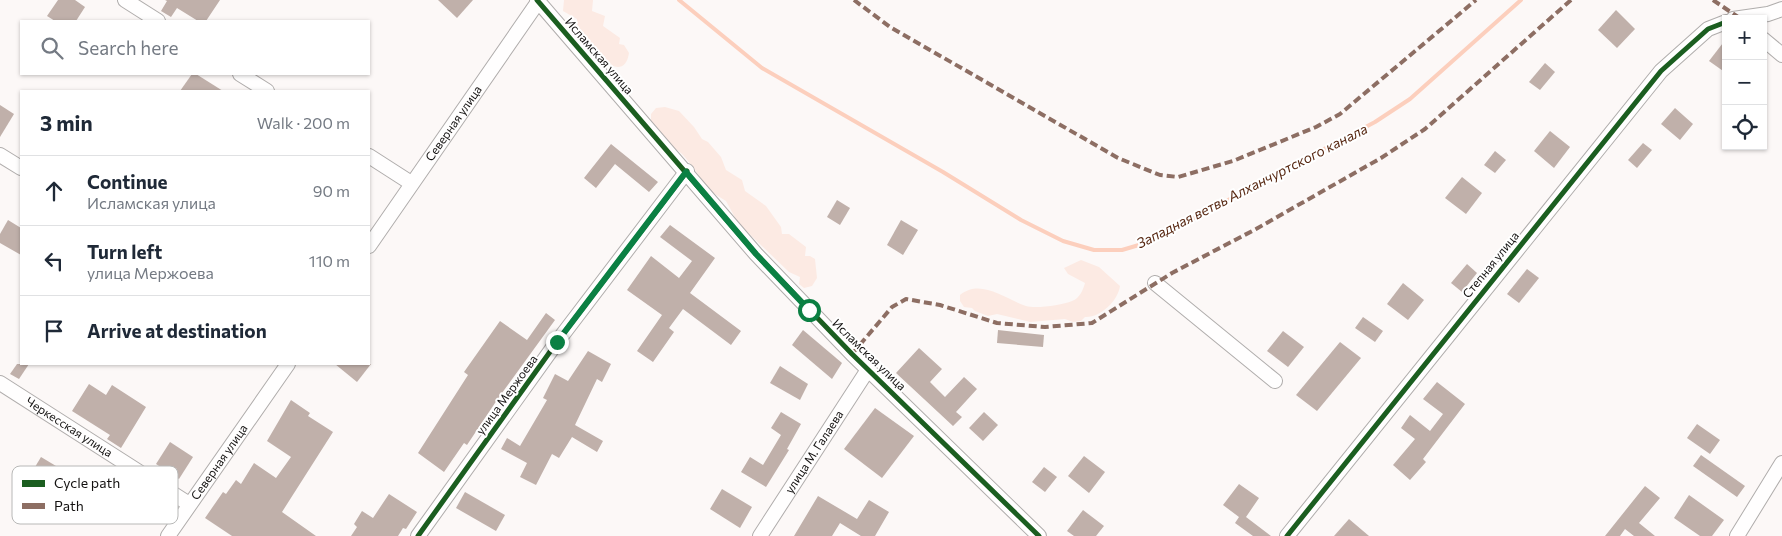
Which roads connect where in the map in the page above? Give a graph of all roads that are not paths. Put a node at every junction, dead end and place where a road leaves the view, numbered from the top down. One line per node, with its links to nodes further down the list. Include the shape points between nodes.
1 (124, 0): 5 (street)
2 (538, 1): 14 (street, Исламская улица); 15 (street, Северная улица)
3 (1782, 9): 4 (street, Степная улица)
4 (1761, 15)
5 (156, 20)
6 (1722, 23): 32 (street, Степная улица, via 1708,28 1661,71)
7 (1767, 42): 8 (street)
8 (1782, 55)
9 (242, 75): 10 (street)
10 (265, 90)
11 (0, 155): 13 (street)
12 (370, 157): 15 (street)
13 (20, 167)
14 (686, 172): 19 (street, Исламская улица, via 756,254); 29 (street, улица Мержоева, via 557,342)
15 (412, 184): 16 (street, Северная улица)
16 (370, 245)
17 (1155, 283): 20 (street)
18 (287, 365): 25 (street, Северная улица)
19 (869, 368): 30 (street, улица М. Галаева); 31 (street, Исламская улица)
20 (1276, 380)
21 (0, 383): 23 (street, Черкесская улица)
22 (1782, 463): 33 (street)
23 (130, 466)
24 (178, 497): 25 (street, Черкесская улица)
25 (189, 504): 26 (street, Северная улица)
26 (178, 521)
27 (176, 524): 28 (street, Северная улица)
28 (168, 536)
29 (418, 536)
30 (760, 536)
31 (1039, 536)
32 (1287, 536)
33 (1737, 536)

